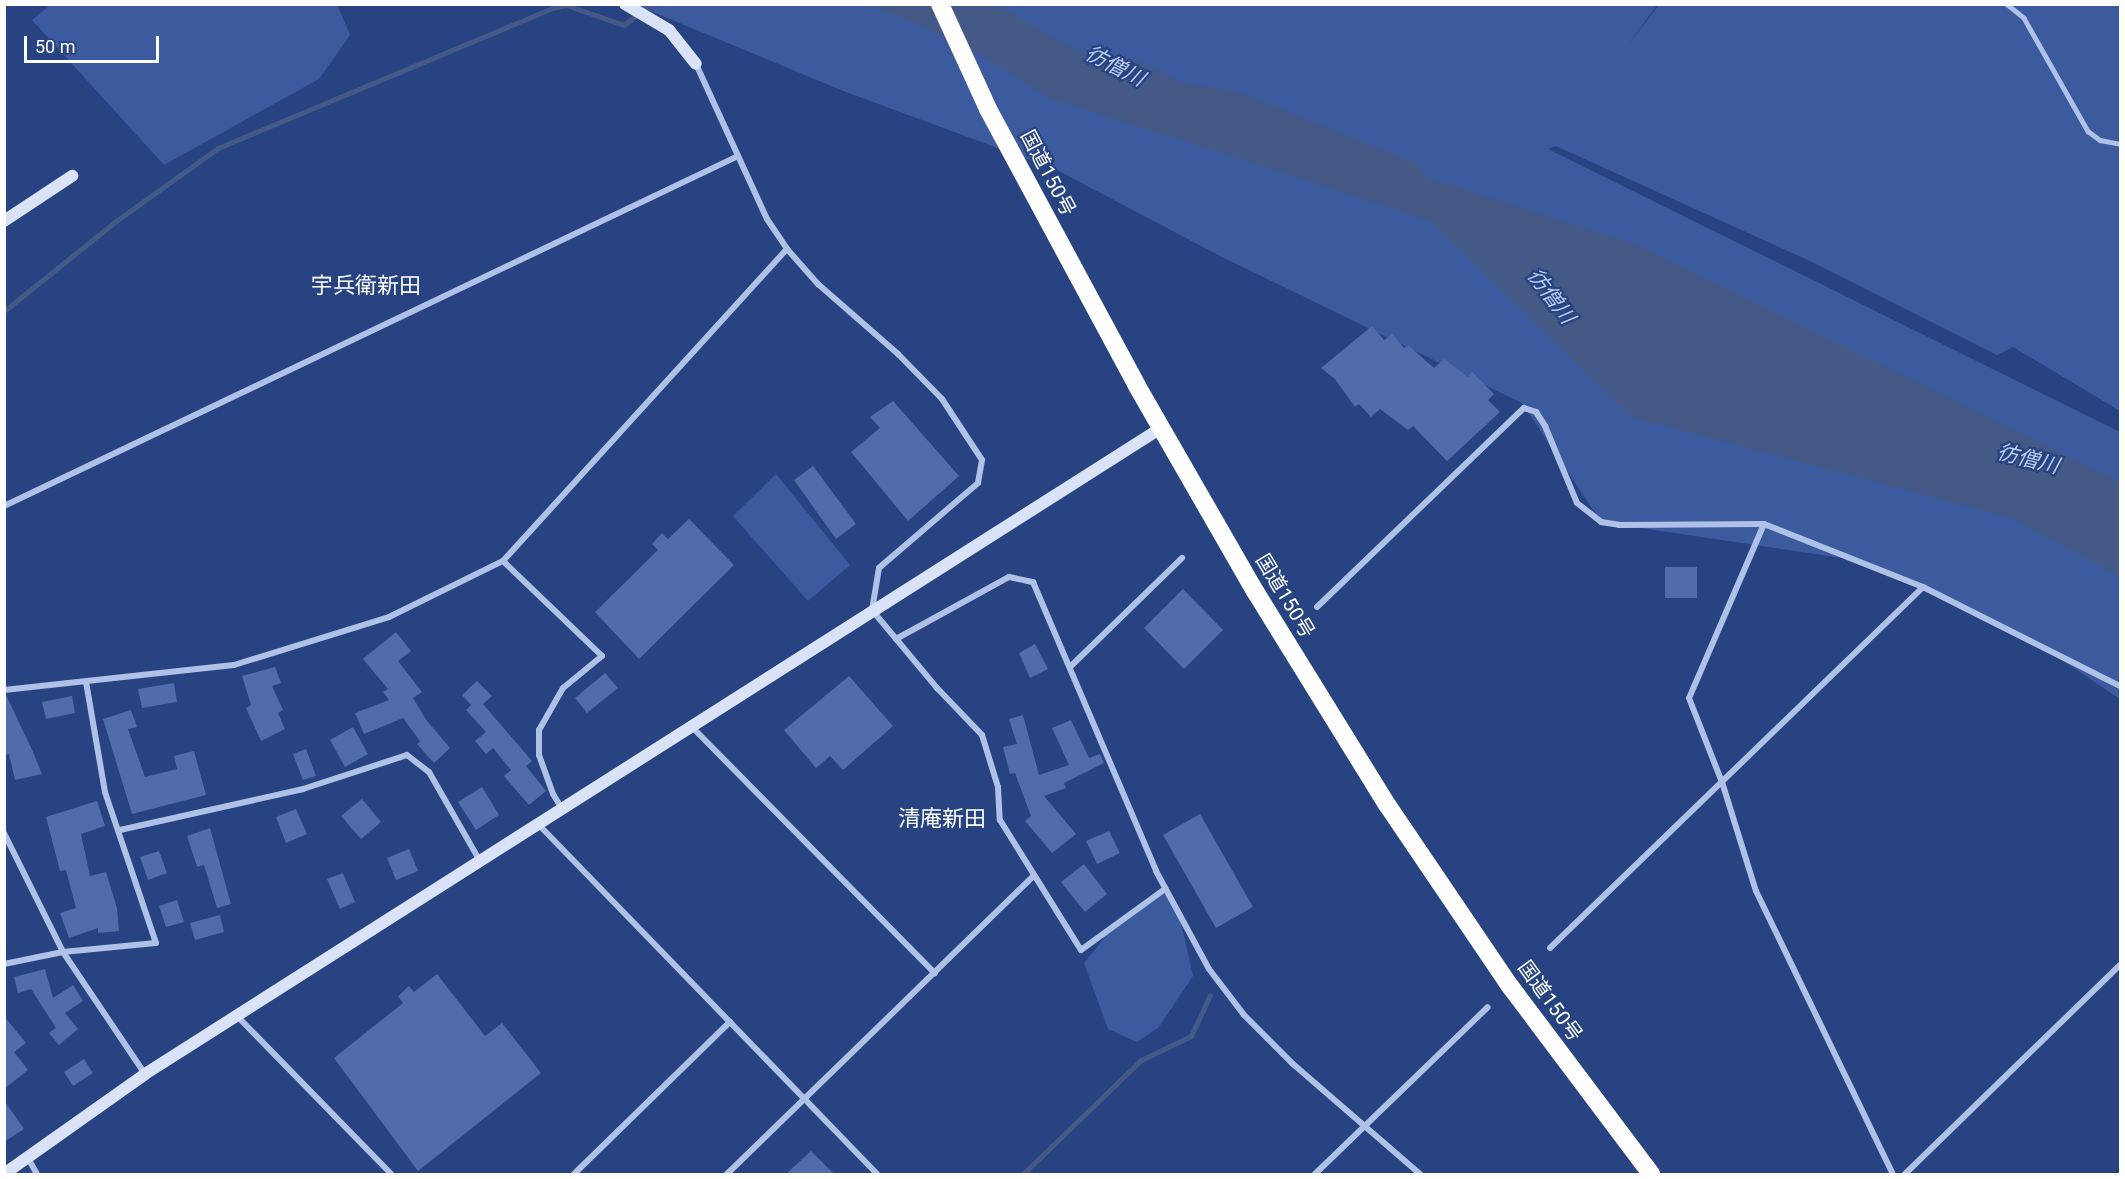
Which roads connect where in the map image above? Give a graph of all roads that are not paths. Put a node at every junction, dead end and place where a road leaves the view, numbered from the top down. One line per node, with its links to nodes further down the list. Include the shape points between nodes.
1 (625, 4): 4 (street, via 669,30)
2 (940, 4): 10 (highway, 国道150号, via 988,109)
3 (2007, 4): 5 (lane, via 2024,18 2088,131 2100,140)
4 (696, 64): 6 (street)
5 (2121, 144)
6 (738, 156): 9 (street, via 767,219); 11 (street)
7 (72, 176): 8 (street)
8 (4, 221)
9 (787, 249): 14 (street); 17 (street, via 818,284 898,354 942,399 982,460 978,483 879,568)
10 (1161, 428): 17 (street); 52 (highway, 国道150号, via 1255,591 1388,806 1510,986)
11 (4, 506)
12 (1764, 524): 15 (street); 16 (street, via 1601,522 1577,502 1545,426 1536,412 1524,408); 24 (street, via 1689,699)
13 (1182, 558): 19 (street)
14 (503, 561): 20 (street, via 389,617 234,665); 25 (street, via 602,656 563,687 539,730 539,755 553,794)
15 (1923, 587): 21 (street); 24 (street)
16 (1317, 607)
17 (872, 610): 18 (street); 23 (street)
18 (896, 639): 19 (street, via 1009,577 1033,582); 30 (street, via 982,735 998,787 1000,820)
19 (1071, 666): 31 (street)
20 (86, 682): 22 (street); 27 (street, via 105,792)
21 (2121, 686)
22 (4, 690)
23 (692, 727): 25 (street); 36 (street)
24 (1722, 782): 32 (street); 53 (street, via 1756,891)
25 (563, 809): 26 (street)
26 (538, 824): 29 (street); 39 (street)
27 (120, 830): 29 (street, via 303,789 407,755 429,771); 33 (street, via 156,943)
28 (4, 833): 33 (street)
29 (480, 861): 38 (street)
30 (1032, 877): 31 (street, via 1081,950); 36 (street)
31 (1165, 889): 42 (street, via 1209,969 1244,1015)
32 (1550, 948)
33 (63, 952): 34 (street); 40 (street)
34 (4, 964)
35 (2121, 964): 54 (street)
36 (935, 973): 41 (street)
37 (1488, 1007): 42 (street)
38 (238, 1017): 40 (street); 46 (street)
39 (730, 1022): 41 (street); 47 (street)
40 (146, 1074): 43 (street)
41 (804, 1100): 48 (street); 49 (street)
42 (1364, 1126): 50 (street); 51 (street)
43 (27, 1158): 44 (street); 45 (street)
44 (4, 1174)
45 (37, 1174)
46 (391, 1174)
47 (573, 1174)
48 (727, 1174)
49 (877, 1174)
50 (1315, 1174)
51 (1420, 1174)
52 (1651, 1174)
53 (1893, 1174)
54 (1905, 1174)

